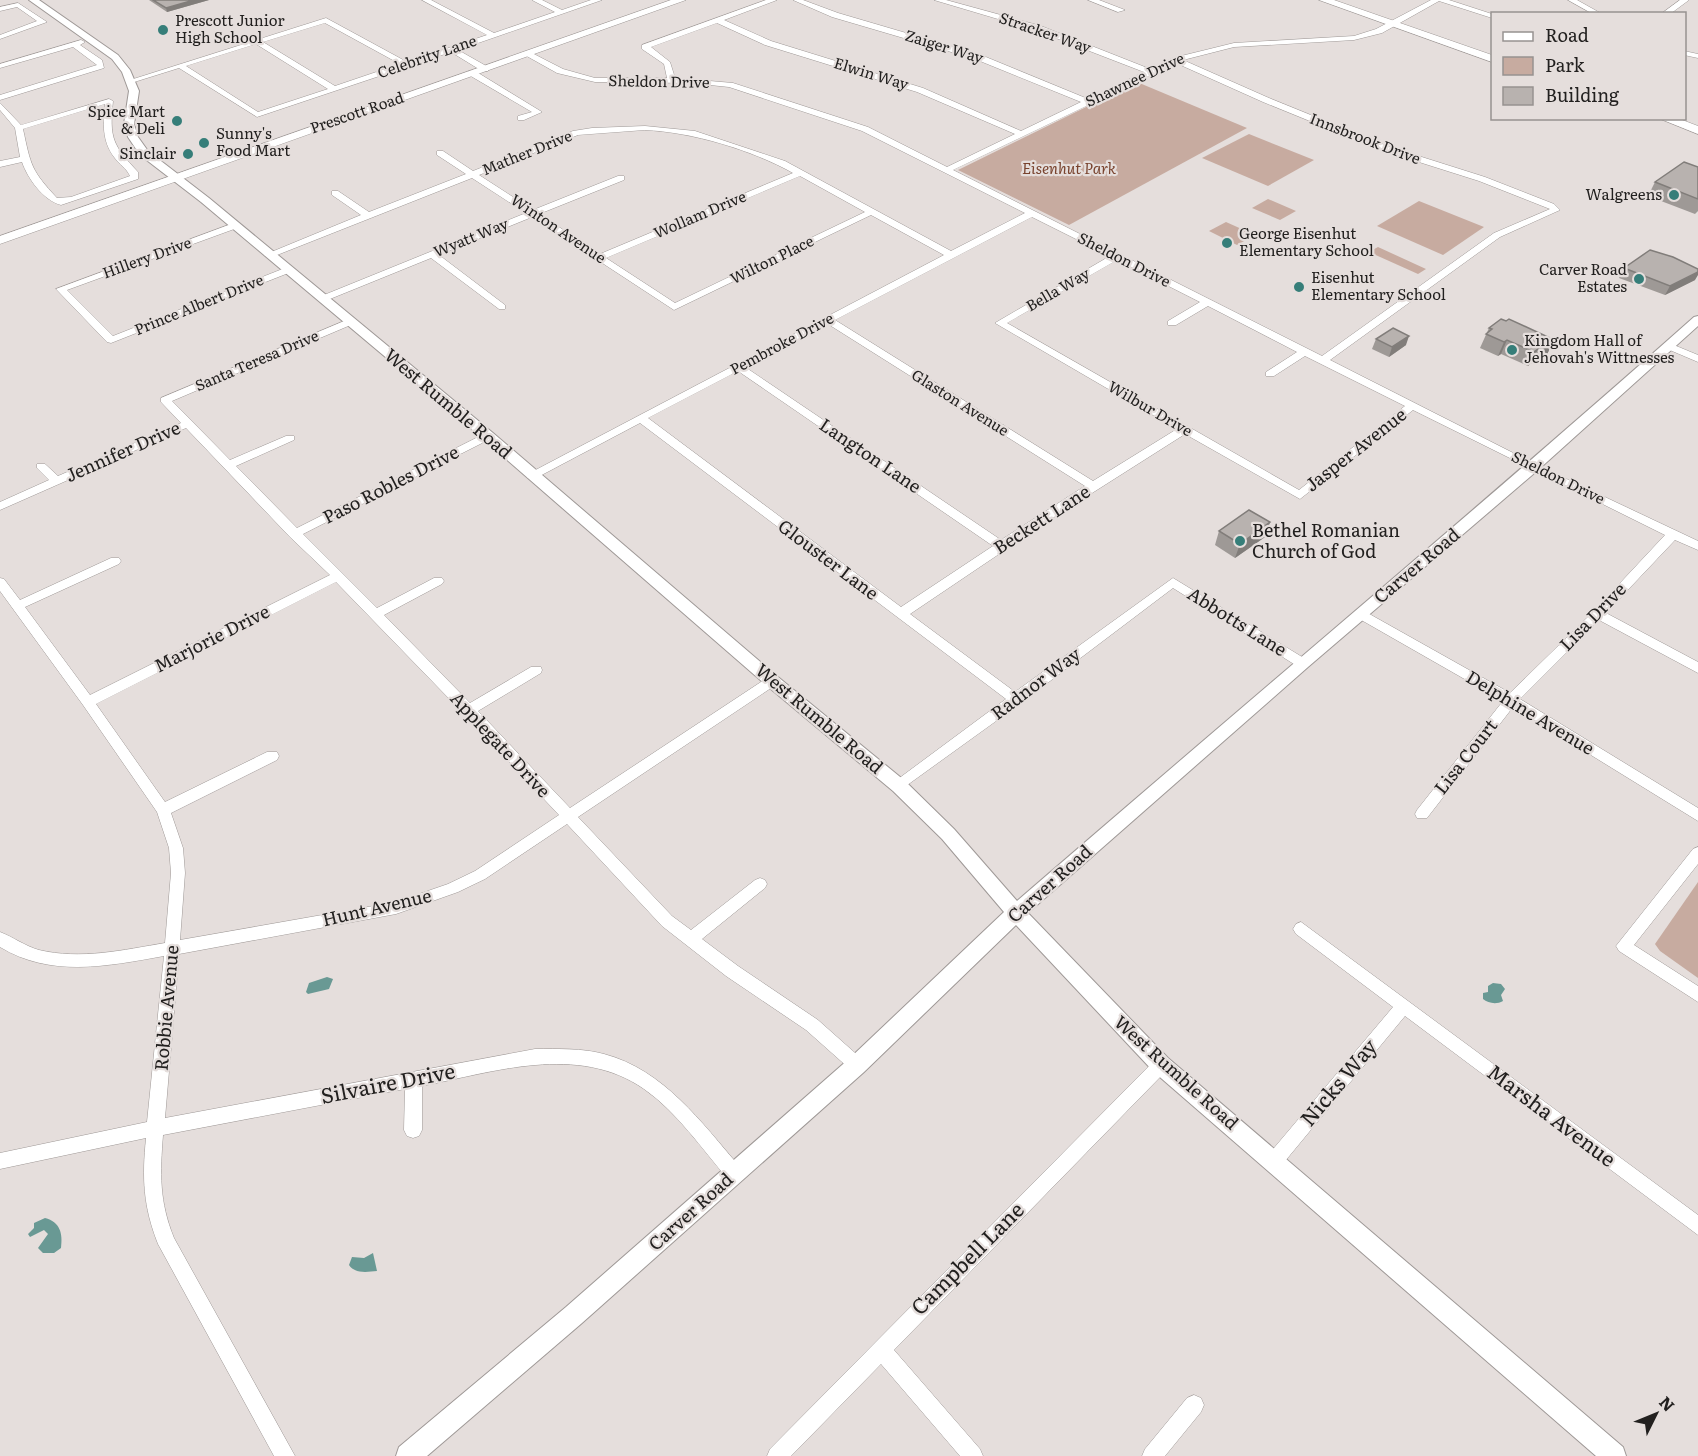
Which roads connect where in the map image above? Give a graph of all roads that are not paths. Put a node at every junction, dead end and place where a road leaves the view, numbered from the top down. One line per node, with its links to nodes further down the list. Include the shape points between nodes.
1 (33, 0): 25 (street)
2 (426, 0): 23 (street)
3 (536, 0): 17 (street)
4 (598, 0): 17 (street, Celebrity Lane)
5 (681, 0): 29 (main road, Prescott Road)
6 (773, 0): 21 (street)
7 (797, 0): 42 (street, Zaiger Way, via 978,57)
8 (938, 0): 36 (street, Stracker Way, via 1038,28)
9 (1092, 0): 16 (street)
10 (1324, 0): 22 (main road)
11 (1436, 0): 22 (street, Shawnee Drive)
12 (1442, 0): 20 (street)
13 (1572, 0): 18 (street)
14 (1685, 0): 19 (street)
15 (0, 9): 24 (street, via 18,5 42,24)
16 (1121, 10)
17 (561, 12): 23 (street, Celebrity Lane)
18 (1595, 12)
19 (1667, 12)
20 (1491, 16)
21 (717, 20): 39 (street, via 645,47 667,62); 48 (street, Elwin Way, via 768,43 920,90)
22 (1392, 24): 30 (main road); 31 (street, Shawnee Drive, via 1352,38 1252,43)
23 (493, 35): 28 (street, Celebrity Lane)
24 (0, 37)
25 (89, 40): 27 (street); 38 (street, via 117,60)
26 (257, 42): 32 (street, via 326,20); 34 (street); 40 (street)
27 (76, 44): 33 (street); 41 (street, via 101,66)
28 (452, 49): 32 (street, Celebrity Lane); 35 (street)
29 (527, 54): 35 (main road, Prescott Road); 39 (street, Sheldon Drive, via 584,78)
30 (1491, 59)
31 (1176, 60): 36 (street, Shawnee Drive); 83 (street, Innsbrook Drive, via 1384,148 1482,179 1556,210 1497,235)
32 (405, 64): 40 (street, Celebrity Lane)
33 (0, 66)
34 (181, 66): 38 (street); 40 (street, Celebrity Lane, via 257,116)
35 (485, 69): 37 (main road, Prescott Road)
36 (1150, 72): 42 (street, Shawnee Drive)
37 (472, 73): 44 (street, via 538,112); 55 (main road, Prescott Road)
38 (131, 81): 55 (street, West Rumble Road, via 129,124 133,136 144,153)
39 (671, 81): 52 (street, Sheldon Drive, via 711,82 745,90 865,129)
40 (334, 89)
41 (0, 98)
42 (1087, 102): 48 (street, Shawnee Drive)
43 (0, 105): 46 (street)
44 (521, 118)
45 (1670, 120): 47 (main road)
46 (19, 128): 50 (street); 50 (street, via 109,101 109,141 119,158 136,174 135,178 61,202 39,187)
47 (1698, 130)
48 (1023, 135): 52 (street, Shawnee Drive)
49 (440, 153): 54 (street, Winton Avenue)
50 (25, 159): 51 (street)
51 (0, 164)
52 (947, 170): 60 (street, Sheldon Drive)
53 (800, 173): 54 (street, Mather Drive, via 696,133 645,128 576,133); 58 (street, Mather Drive); 68 (street, Wollam Drive)
54 (474, 174): 59 (street, Winton Avenue); 61 (street, Mather Drive)
55 (175, 178): 62 (street, West Rumble Road); 63 (main road, Prescott Road)
56 (621, 178): 59 (street, Wyatt Way)
57 (335, 193): 61 (street)
58 (871, 212): 66 (street, Mather Drive); 73 (street, Wilton Place)
59 (534, 213): 64 (street, Wyatt Way); 68 (street, Winton Avenue)
60 (1032, 213): 66 (street, Pembroke Drive); 67 (street, Sheldon Drive)
61 (368, 216): 65 (street, Mather Drive)
62 (234, 226): 65 (street, West Rumble Road); 79 (street, Hillery Drive, via 61,289)
63 (0, 240)
64 (432, 254): 70 (street, Wyatt Way); 72 (street)
65 (269, 255): 69 (street, West Rumble Road)
66 (951, 255): 74 (street, Pembroke Drive)
67 (1117, 256): 71 (street, Sheldon Drive); 77 (street, Bella Way)
68 (601, 257): 73 (street, Winton Avenue)
69 (288, 270): 70 (street, West Rumble Road); 79 (street, Prince Albert Drive)
70 (322, 299): 76 (street, West Rumble Road)
71 (1208, 302): 78 (street); 81 (street, Sheldon Drive)
72 (502, 307)
73 (674, 307)
74 (828, 320): 84 (street, Pembroke Drive); 98 (street, Glaston Avenue)
75 (1698, 320): 80 (street, Carver Road)
76 (349, 322): 86 (street, Santa Teresa Drive); 91 (street, West Rumble Road)
77 (1000, 323): 90 (street, Wilbur Drive)
78 (1172, 323)
79 (111, 340)
80 (1669, 346): 82 (street); 95 (street, Carver Road)
81 (1305, 351): 83 (street, Sheldon Drive); 85 (street)
82 (1698, 359)
83 (1324, 360): 87 (street, Sheldon Drive)
84 (738, 367): 88 (street, Pembroke Drive); 103 (street, Langton Lane)
85 (1270, 374)
86 (165, 400): 89 (street, Applegate Drive)
87 (1413, 405): 95 (street, Sheldon Drive); 99 (street, Jasper Avenue)
88 (641, 417): 96 (street, Pembroke Drive); 111 (street, Glouster Lane)
89 (189, 423): 93 (street, Applegate Drive); 97 (street, Jennifer Drive)
90 (1185, 429): 98 (street, Beckett Lane); 99 (street, Wilbur Drive)
91 (488, 436): 96 (street, West Rumble Road); 101 (street, Paso Robles Drive)
92 (290, 438): 93 (street)
93 (228, 465): 101 (street, Applegate Drive)
94 (41, 466): 97 (street, Jennifer Drive)
95 (1533, 466): 102 (street, Sheldon Drive); 112 (street, Carver Road)
96 (532, 475): 118 (street, West Rumble Road)
97 (57, 481): 100 (street, Jennifer Drive)
98 (1093, 486): 103 (street, Beckett Lane)
99 (1300, 495)
100 (0, 506)
101 (294, 534): 106 (street, Applegate Drive)
102 (1673, 534): 104 (street, Sheldon Drive); 113 (street, Lisa Drive)
103 (1001, 546): 111 (street, Beckett Lane)
104 (1698, 546)
105 (115, 561): 110 (street)
106 (336, 577): 114 (street, Applegate Drive); 121 (street, Marjorie Drive)
107 (438, 581): 114 (street)
108 (0, 582): 110 (street, Robbie Avenue)
109 (1173, 582): 115 (street, Abbotts Lane); 119 (street, Radnor Way)
110 (16, 606): 121 (street, Robbie Avenue)
111 (900, 614): 119 (street, Glouster Lane)
112 (1360, 614): 115 (street, Carver Road); 120 (street, Delphine Avenue)
113 (1598, 614): 116 (street); 120 (street, Lisa Drive)
114 (374, 615): 122 (street, Applegate Drive)
115 (1302, 663): 131 (street, Carver Road)
116 (1698, 668)
117 (536, 670): 122 (street)
118 (772, 681): 124 (street, West Rumble Road); 128 (street, Hunt Avenue)
119 (1016, 700): 124 (street, Radnor Way)
120 (1511, 700): 126 (street, Lisa Court); 127 (street, Delphine Avenue)
121 (88, 702): 125 (street, Robbie Avenue)
122 (469, 710): 128 (street, Applegate Drive)
123 (272, 756): 125 (street)
124 (899, 786): 131 (street, West Rumble Road, via 948,834)
125 (163, 810): 135 (street, Robbie Avenue, via 176,848 178,873)
126 (1422, 814)
127 (1698, 816)
128 (567, 817): 134 (street, Applegate Drive); 135 (street, Hunt Avenue, via 480,875 421,901)
129 (1698, 853): 136 (street, via 1624,946)
130 (760, 884): 134 (street)
131 (1016, 913): 138 (street, Carver Road); 139 (street, West Rumble Road)
132 (1301, 929): 137 (street, Marsha Avenue)
133 (0, 939): 135 (street, Hunt Avenue, via 34,956 81,962)
134 (690, 940): 138 (street, Applegate Drive, via 812,1025)
135 (172, 950): 141 (street, Robbie Avenue)
136 (1698, 995)
137 (1403, 1006): 143 (street, Nicks Way); 146 (street, Marsha Avenue)
138 (856, 1065): 145 (street, Carver Road)
139 (1161, 1065): 143 (street, West Rumble Road); 147 (street, Campbell Lane)
140 (414, 1079): 141 (street, Silvaire Drive); 142 (street); 145 (street, Silvaire Drive, via 566,1054 612,1062 653,1083)
141 (156, 1128): 144 (street, Silvaire Drive); 149 (street, Robbie Avenue, via 151,1174 158,1223)
142 (413, 1130)
143 (1275, 1160): 154 (street, West Rumble Road)
144 (0, 1161)
145 (734, 1173): 150 (street, Carver Road)
146 (1696, 1220)
147 (880, 1349): 151 (street, Campbell Lane); 152 (street)
148 (1194, 1405): 153 (street)
149 (285, 1456)
150 (408, 1456)
151 (777, 1456)
152 (973, 1456)
153 (1152, 1456)
154 (1614, 1456)

